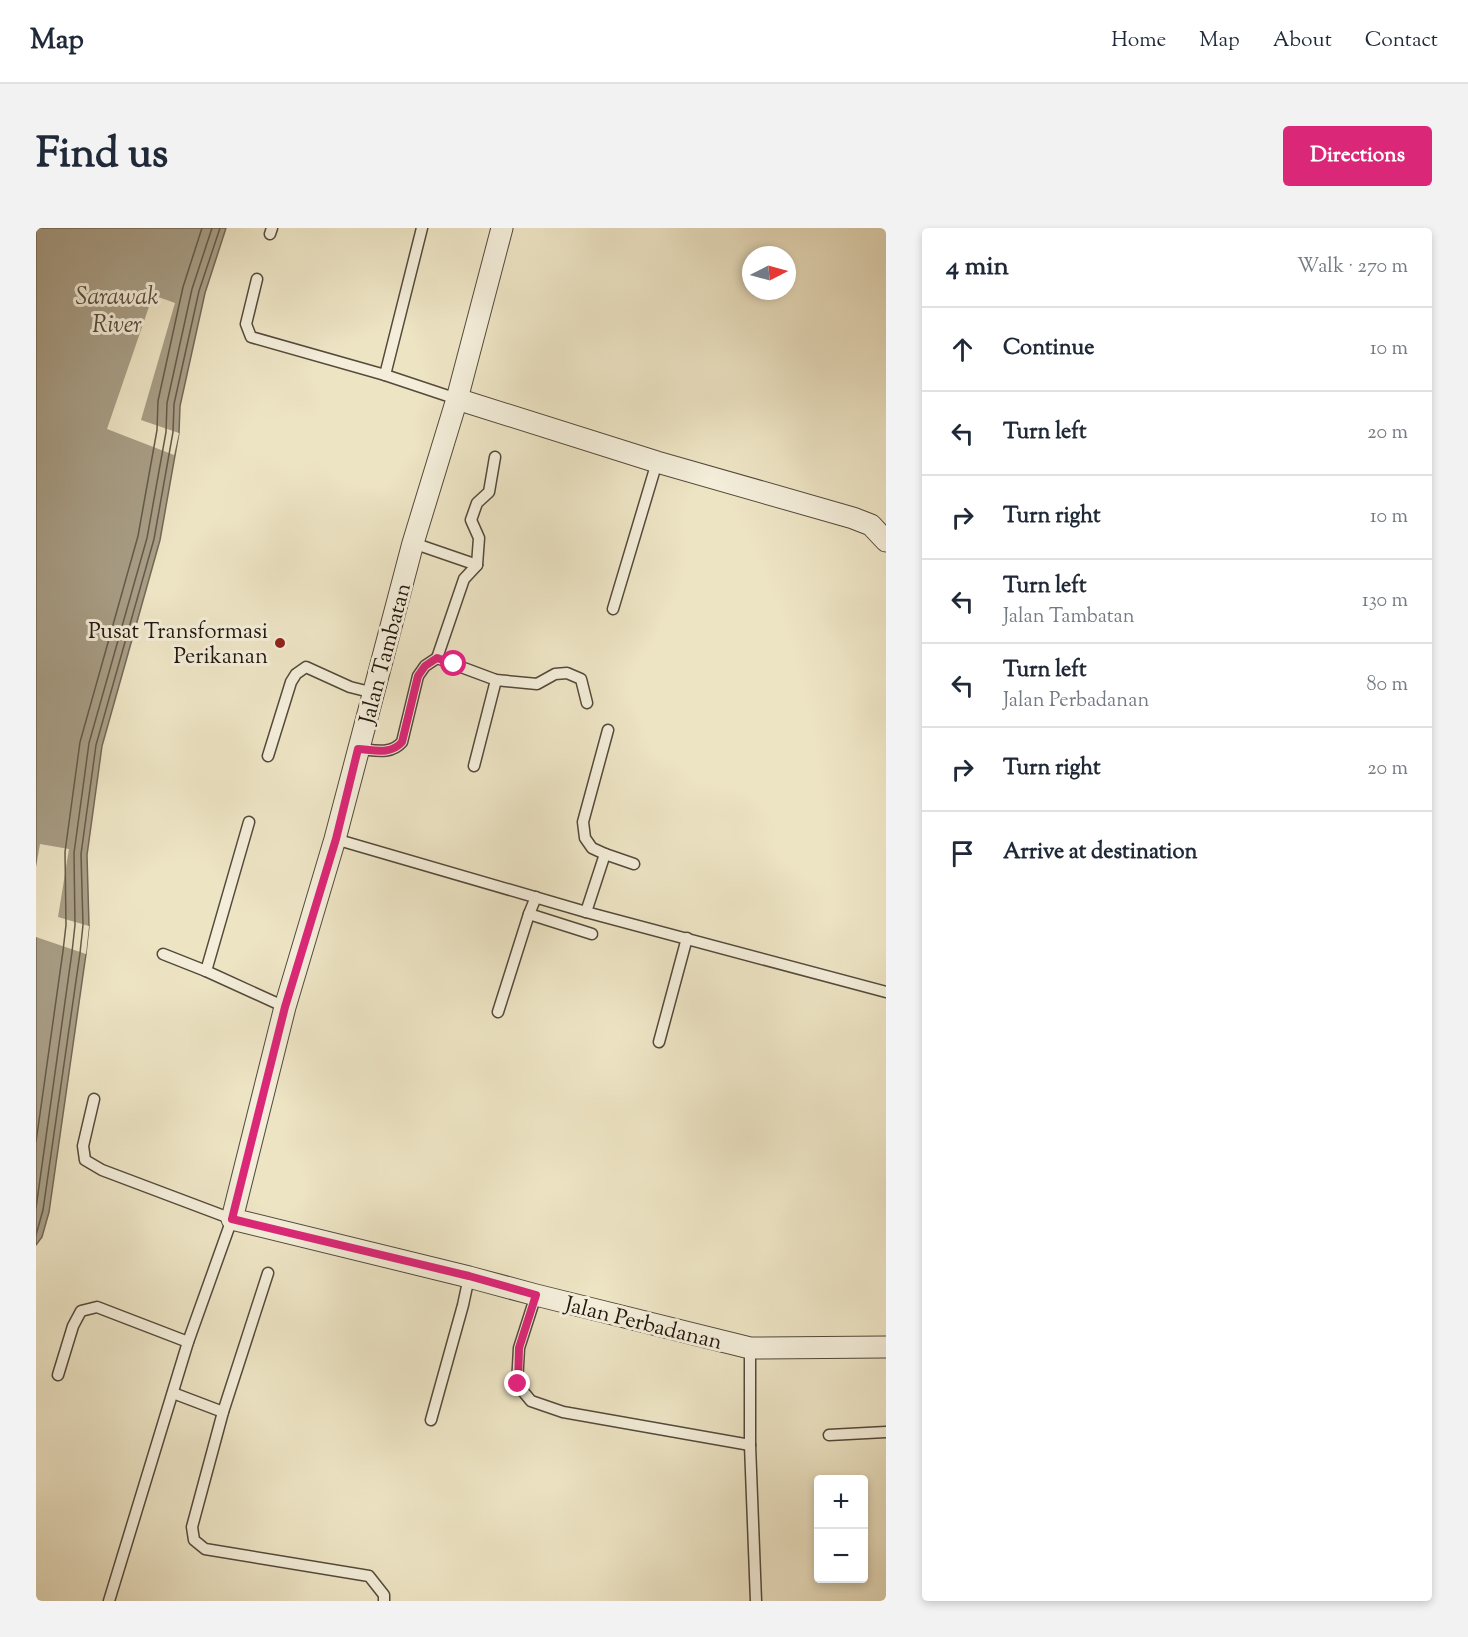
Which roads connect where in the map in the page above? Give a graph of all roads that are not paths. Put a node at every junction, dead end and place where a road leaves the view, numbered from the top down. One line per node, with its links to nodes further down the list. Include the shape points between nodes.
1 (422, 228): 4 (lane)
2 (502, 228): 5 (street, Jalan Tambatan)
3 (257, 279): 4 (lane, via 246,324 251,337)
4 (385, 375): 5 (lane)
5 (457, 399): 7 (street); 9 (street, Jalan Tambatan)
6 (495, 457): 10 (lane, via 489,492 477,503 471,520 479,538)
7 (657, 462): 8 (street, via 853,518 871,525); 11 (lane)
8 (886, 541)
9 (413, 543): 10 (lane); 14 (street, Jalan Tambatan)
10 (477, 565): 12 (lane, via 464,579)
11 (613, 609)
12 (437, 658): 13 (lane); 17 (lane, via 418,676 402,742 390,751)
13 (496, 680): 15 (lane, via 537,684 555,674 567,674 581,679); 19 (lane)
14 (374, 693): 17 (street, Jalan Tambatan); 18 (lane, via 306,667 291,682)
15 (587, 703)
16 (608, 730): 22 (lane, via 583,822 585,838 592,848)
17 (358, 749): 21 (street, Jalan Tambatan)
18 (268, 756)
19 (474, 766)
20 (249, 822): 30 (lane)
21 (336, 839): 24 (lane); 32 (street, Jalan Tambatan)
22 (605, 854): 23 (lane); 25 (lane)
23 (634, 864)
24 (536, 897): 25 (lane); 26 (lane)
25 (586, 912): 28 (lane)
26 (529, 914): 27 (lane); 33 (lane)
27 (592, 934)
28 (687, 938): 31 (lane); 34 (lane)
29 (163, 954): 30 (lane)
30 (206, 971): 32 (lane)
31 (886, 992)
32 (285, 1007): 36 (street, Jalan Tambatan)
33 (498, 1012)
34 (659, 1042)
35 (94, 1099): 36 (lane, via 83,1146 85,1160)
36 (232, 1219): 38 (street, Jalan Perbadanan); 40 (lane)
37 (268, 1273): 45 (lane)
38 (469, 1276): 39 (street, Jalan Perbadanan); 46 (lane)
39 (536, 1295): 42 (street, Jalan Perbadanan); 49 (lane, via 519,1348 518,1366 518,1384 531,1401 563,1412)
40 (188, 1342): 43 (lane, via 98,1307 81,1311); 44 (lane)
41 (886, 1347): 42 (street, Jalan Perbadanan)
42 (750, 1348): 49 (lane)
43 (58, 1375)
44 (173, 1393): 45 (lane); 50 (lane)
45 (223, 1412): 51 (lane, via 192,1527 195,1540 205,1549 369,1576 384,1595)
46 (431, 1420)
47 (886, 1431): 48 (lane)
48 (829, 1435)
49 (750, 1445): 53 (lane)
50 (109, 1601)
51 (384, 1601)
52 (746, 1601): 53 (lane)
53 (756, 1601)

